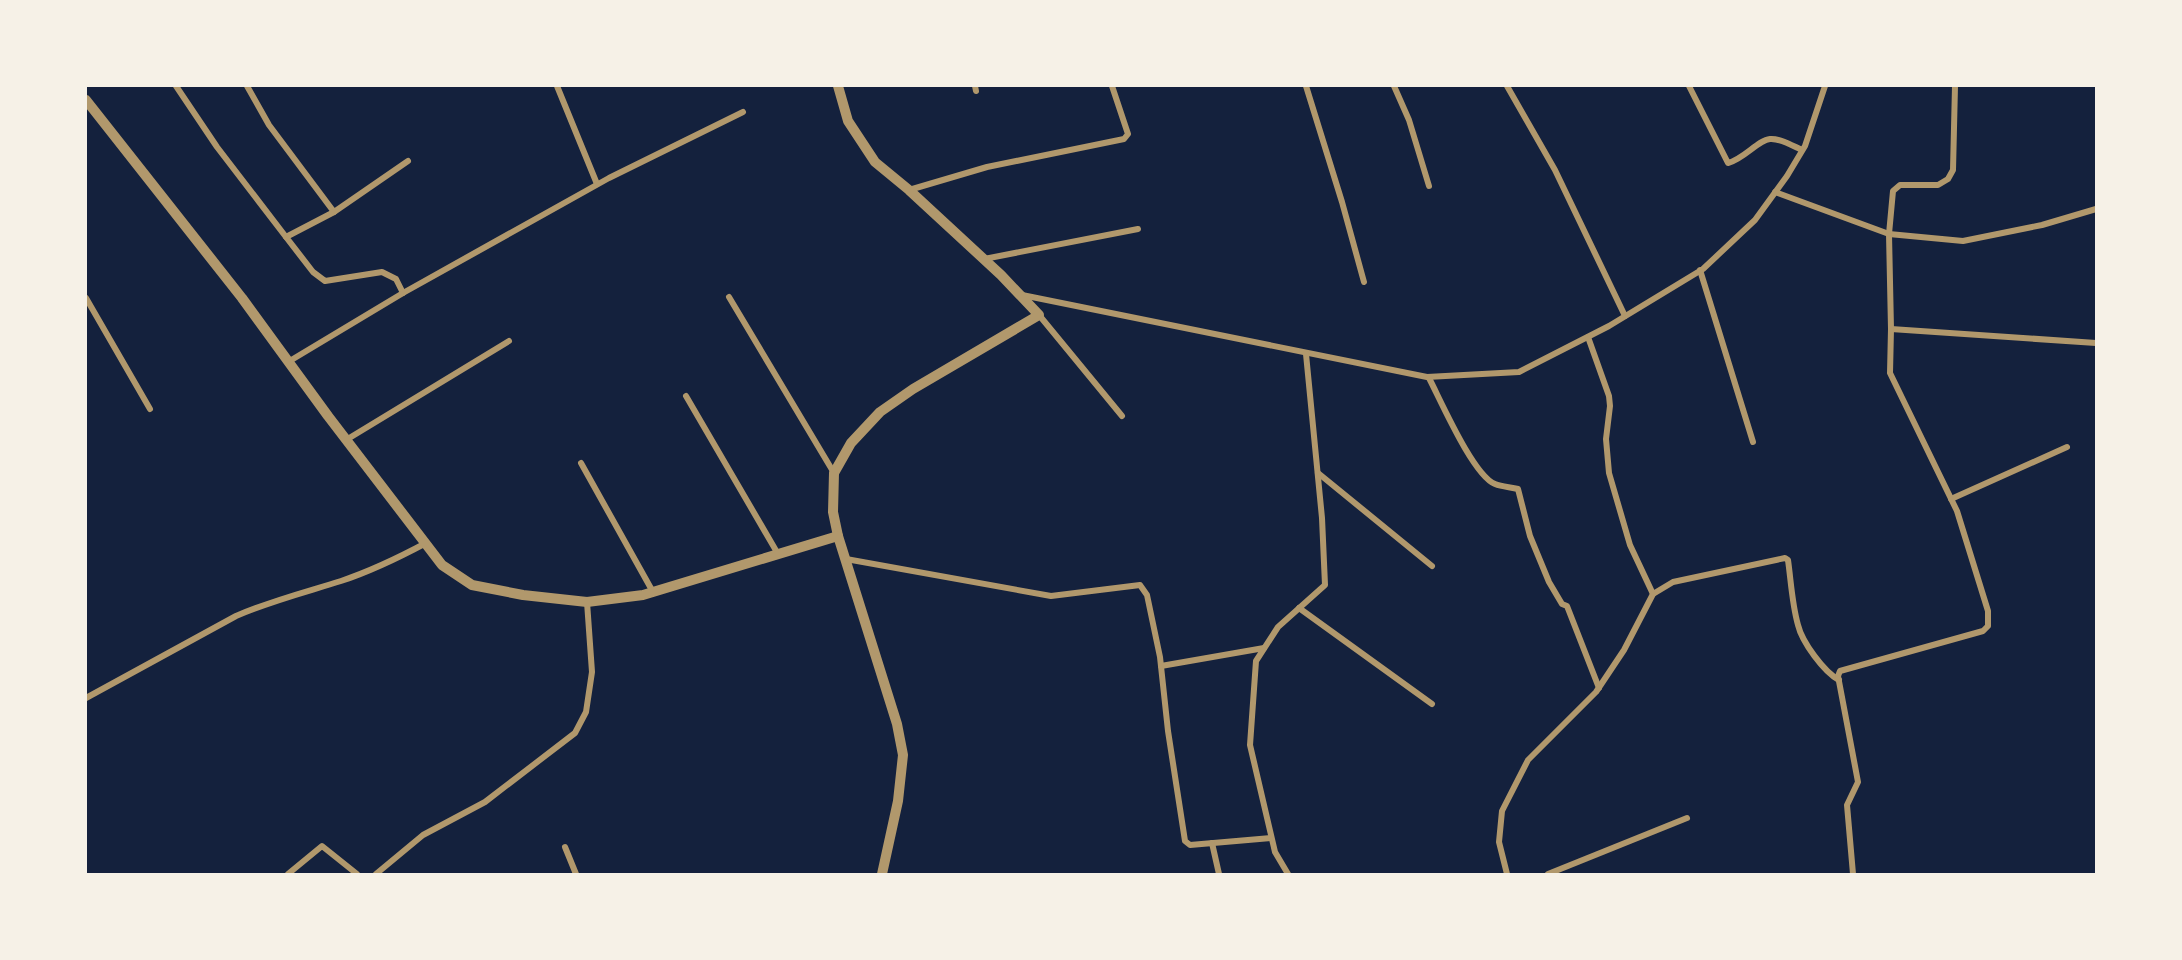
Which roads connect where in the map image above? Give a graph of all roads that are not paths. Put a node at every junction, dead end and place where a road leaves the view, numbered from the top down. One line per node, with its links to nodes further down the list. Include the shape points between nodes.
1 (176, 86): 24 (street)
2 (247, 86): 21 (street, via 269,125)
3 (557, 86): 16 (street)
4 (838, 86): 18 (street, via 849,121 875,162)
5 (1112, 86): 18 (street, via 1128,134 1124,139 987,167)
6 (1306, 86): 27 (street)
7 (1394, 86): 17 (street)
8 (1507, 86): 33 (street, via 1555,170)
9 (1689, 86): 14 (street, via 1728,163 1771,139)
10 (1825, 86): 14 (street)
11 (1955, 86): 23 (street, via 1953,170 1938,185 1900,185 1893,191)
12 (86, 100): 39 (street)
13 (743, 112): 16 (street)
14 (1802, 150): 19 (street)
15 (408, 161): 21 (street)
16 (597, 184): 28 (street)
17 (1429, 186)
18 (909, 190): 25 (street)
19 (1775, 192): 23 (street); 26 (street, via 1755,220)
20 (2097, 209): 23 (street, via 1963,241)
21 (334, 212): 24 (street)
22 (1138, 229): 25 (street)
23 (1889, 234): 34 (street)
24 (286, 237): 28 (street, via 313,272 325,281 382,272 396,279)
25 (983, 259): 29 (street)
26 (1700, 270): 33 (street); 45 (street)
27 (1364, 282)
28 (403, 293): 39 (street)
29 (1021, 295): 32 (street); 38 (street)
30 (729, 297): 49 (street)
31 (86, 298): 42 (street)
32 (1039, 315): 43 (street); 49 (street, via 880,412 851,443)
33 (1625, 316): 35 (street)
34 (1892, 330): 37 (street); 50 (street, via 1890,374)
35 (1588, 337): 40 (street, via 1519,372); 57 (street, via 1609,396 1609,472 1630,545)
36 (509, 341): 44 (street)
37 (2097, 343)
38 (1306, 354): 40 (street); 48 (street)
39 (288, 362): 44 (street)
40 (1429, 378): 63 (street, via 1459,438 1485,477 1495,484 1518,489 1530,536 1549,582 1567,606)
41 (686, 396): 53 (street)
42 (150, 409)
43 (1122, 416)
44 (346, 440): 52 (street)
45 (1753, 442)
46 (2067, 447): 50 (street)
47 (581, 464): 56 (street)
48 (1318, 472): 55 (street); 59 (street, via 1325,585)
49 (834, 473): 51 (street, via 833,512)
50 (1951, 499): 62 (street, via 1988,612 1988,626 1983,631 1840,671)
51 (838, 536): 53 (street); 54 (street)
52 (426, 543): 58 (street, via 442,565 472,585); 64 (street, via 392,562 253,608)
53 (778, 554): 56 (street)
54 (846, 559): 61 (street, via 1051,596 1140,585 1147,595); 74 (street, via 903,755 898,801)
55 (1432, 566)
56 (654, 592): 58 (street)
57 (1653, 594): 62 (street, via 1673,582 1785,558 1798,626 1830,676); 63 (street)
58 (587, 602): 72 (street, via 592,672 586,712 575,733 485,802 423,836)
59 (1299, 608): 60 (street, via 1278,627); 65 (street)
60 (1264, 648): 61 (street); 67 (street, via 1256,662 1250,745)
61 (1161, 666): 68 (street, via 1185,841 1190,845)
62 (1839, 680): 79 (street, via 1858,782 1848,805)
63 (1599, 688): 77 (street, via 1528,760 1502,811 1499,842)
64 (86, 698)
65 (1432, 704)
66 (1687, 818): 78 (street)
67 (1272, 838): 68 (street); 76 (street)
68 (1213, 844): 75 (street)
69 (565, 847): 73 (street)
70 (288, 874): 71 (street, via 322,846)
71 (357, 874)
72 (376, 874)
73 (576, 874)
74 (882, 874)
75 (1219, 874)
76 (1288, 874)
77 (1507, 874)
78 (1548, 874)
79 (1853, 874)

